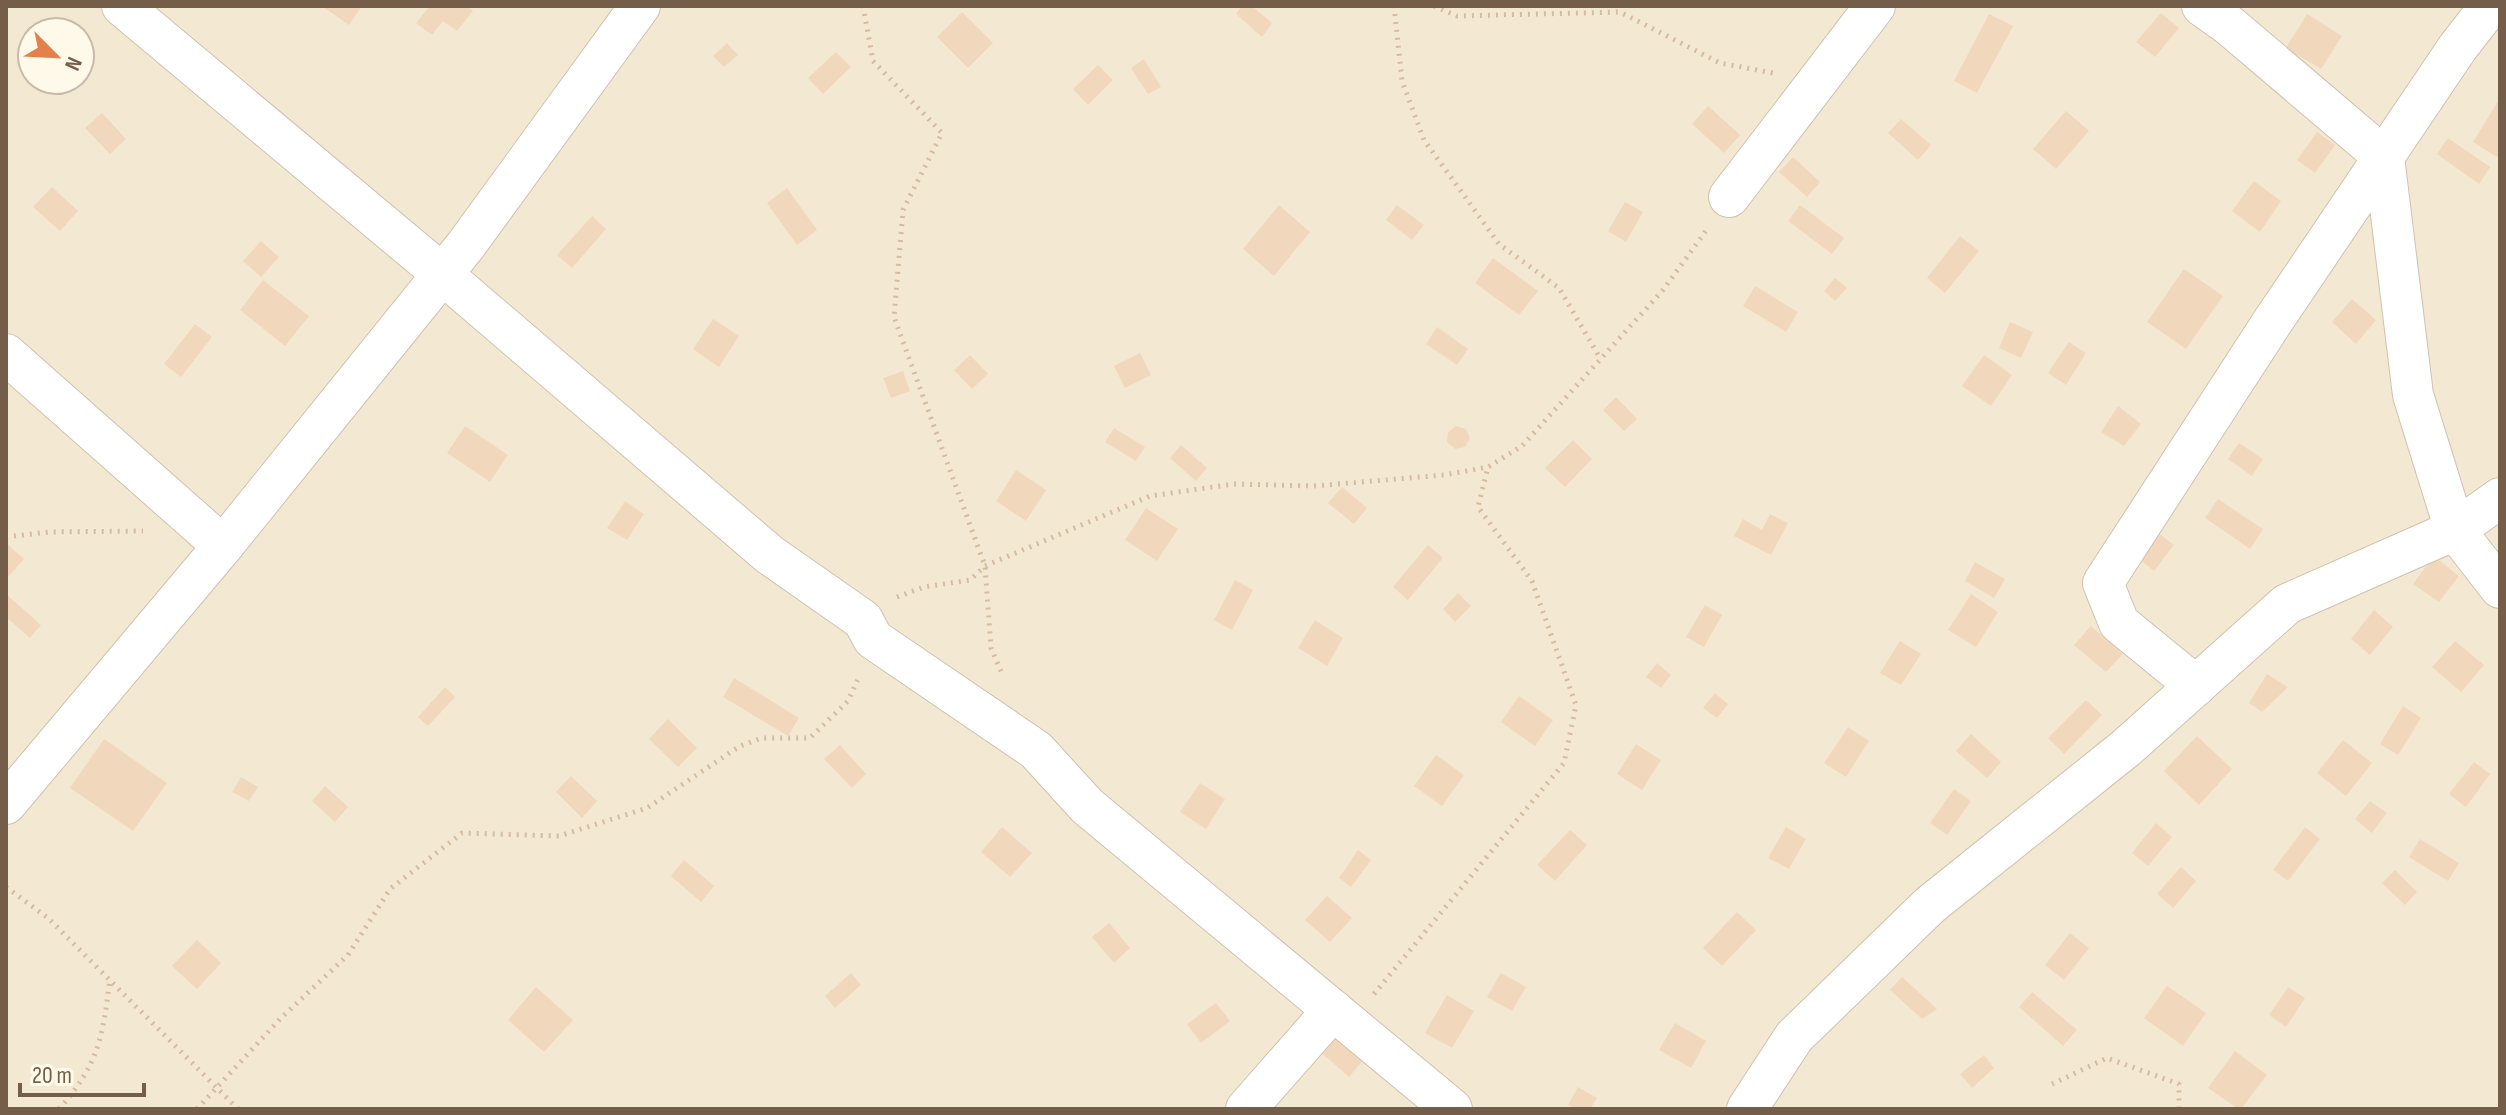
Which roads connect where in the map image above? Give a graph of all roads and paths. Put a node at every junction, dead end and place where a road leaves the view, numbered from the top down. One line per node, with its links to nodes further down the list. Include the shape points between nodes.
1 (122, 6): 12 (street)
2 (640, 6): 12 (street)
3 (863, 6): 21 (path, via 873,61 942,133 903,210 894,317)
4 (1394, 6): 14 (path, via 1402,81 1424,140 1499,244 1559,288)
5 (1434, 6): 9 (path, via 1457,16 1620,12 1720,63)
6 (1875, 6): 9 (street)
7 (2202, 6): 10 (street)
8 (2490, 6): 10 (street)
9 (1817, 82): 11 (street)
10 (2384, 157): 17 (street, via 2413,395); 25 (street, via 2103,583 2119,623)
11 (1729, 197): 14 (path, via 1663,290)
12 (441, 273): 20 (street); 23 (street, via 770,555 863,620)
13 (6, 354): 20 (street)
14 (1600, 358): 15 (path, via 1522,446)
15 (1488, 467): 21 (path, via 1314,486 1234,484 1150,496); 29 (path, via 1478,507 1532,581 1576,705 1564,763)
16 (2500, 498): 17 (street)
17 (2455, 530): 22 (street); 25 (street, via 2287,604)
18 (158, 531): 19 (path)
19 (6, 537)
20 (223, 546): 26 (street)
21 (985, 566): 23 (path, via 970,580 924,587 889,600); 24 (path, via 991,648)
22 (2500, 588)
23 (873, 639): 29 (street, via 1036,750 1087,806); 31 (path, via 848,701 810,738 762,738 740,746 647,808 559,836 462,833 390,889 348,955)
24 (1004, 677)
25 (2196, 686): 37 (street, via 1930,905 1794,1037)
26 (6, 804)
27 (6, 887): 28 (path, via 48,918)
28 (110, 977): 31 (path); 32 (path, via 94,1060)
29 (1341, 1017): 35 (street); 36 (street)
30 (2052, 1084): 38 (path, via 2107,1058 2179,1084)
31 (217, 1085): 33 (path); 34 (path)
32 (59, 1109)
33 (197, 1109)
34 (238, 1109)
35 (1246, 1109)
36 (1452, 1109)
37 (1747, 1109)
38 (2179, 1109)

